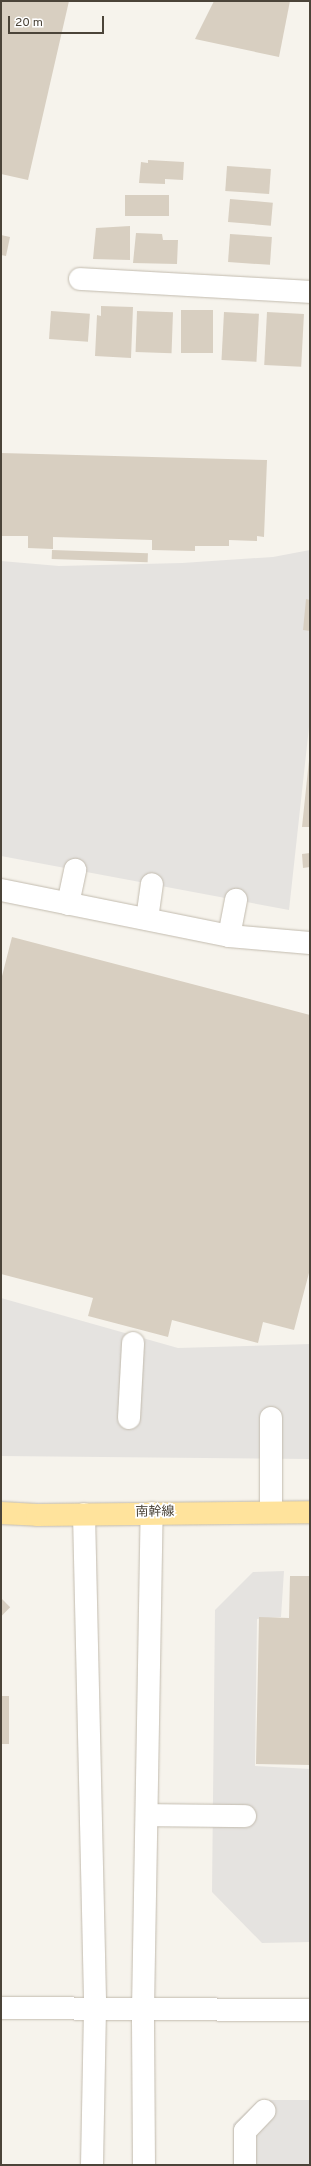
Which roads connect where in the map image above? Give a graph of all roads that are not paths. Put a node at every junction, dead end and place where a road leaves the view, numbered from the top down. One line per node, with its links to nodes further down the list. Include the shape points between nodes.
1 (80, 280): 2 (street)
2 (310, 292)
3 (75, 870): 7 (street)
4 (152, 884): 8 (street)
5 (1, 890): 7 (street)
6 (236, 900): 9 (street)
7 (68, 904): 8 (street)
8 (147, 919): 9 (street)
9 (229, 936): 10 (street)
10 (310, 943)
11 (133, 1343): 12 (street)
12 (129, 1418)
13 (271, 1418): 14 (street)
14 (271, 1512): 15 (main road, 南幹線); 18 (main road, 南幹線)
15 (310, 1512)
16 (1, 1513): 17 (main road, 南幹線)
17 (84, 1514): 18 (main road, 南幹線); 22 (street)
18 (152, 1514): 19 (street)
19 (147, 1815): 20 (street); 23 (street)
20 (245, 1816)
21 (1, 2008): 22 (street)
22 (95, 2009): 23 (street); 26 (street)
23 (143, 2009): 24 (street); 27 (street)
24 (310, 2010)
25 (264, 2111): 28 (street, via 245,2131)
26 (92, 2165)
27 (144, 2165)
28 (245, 2165)

